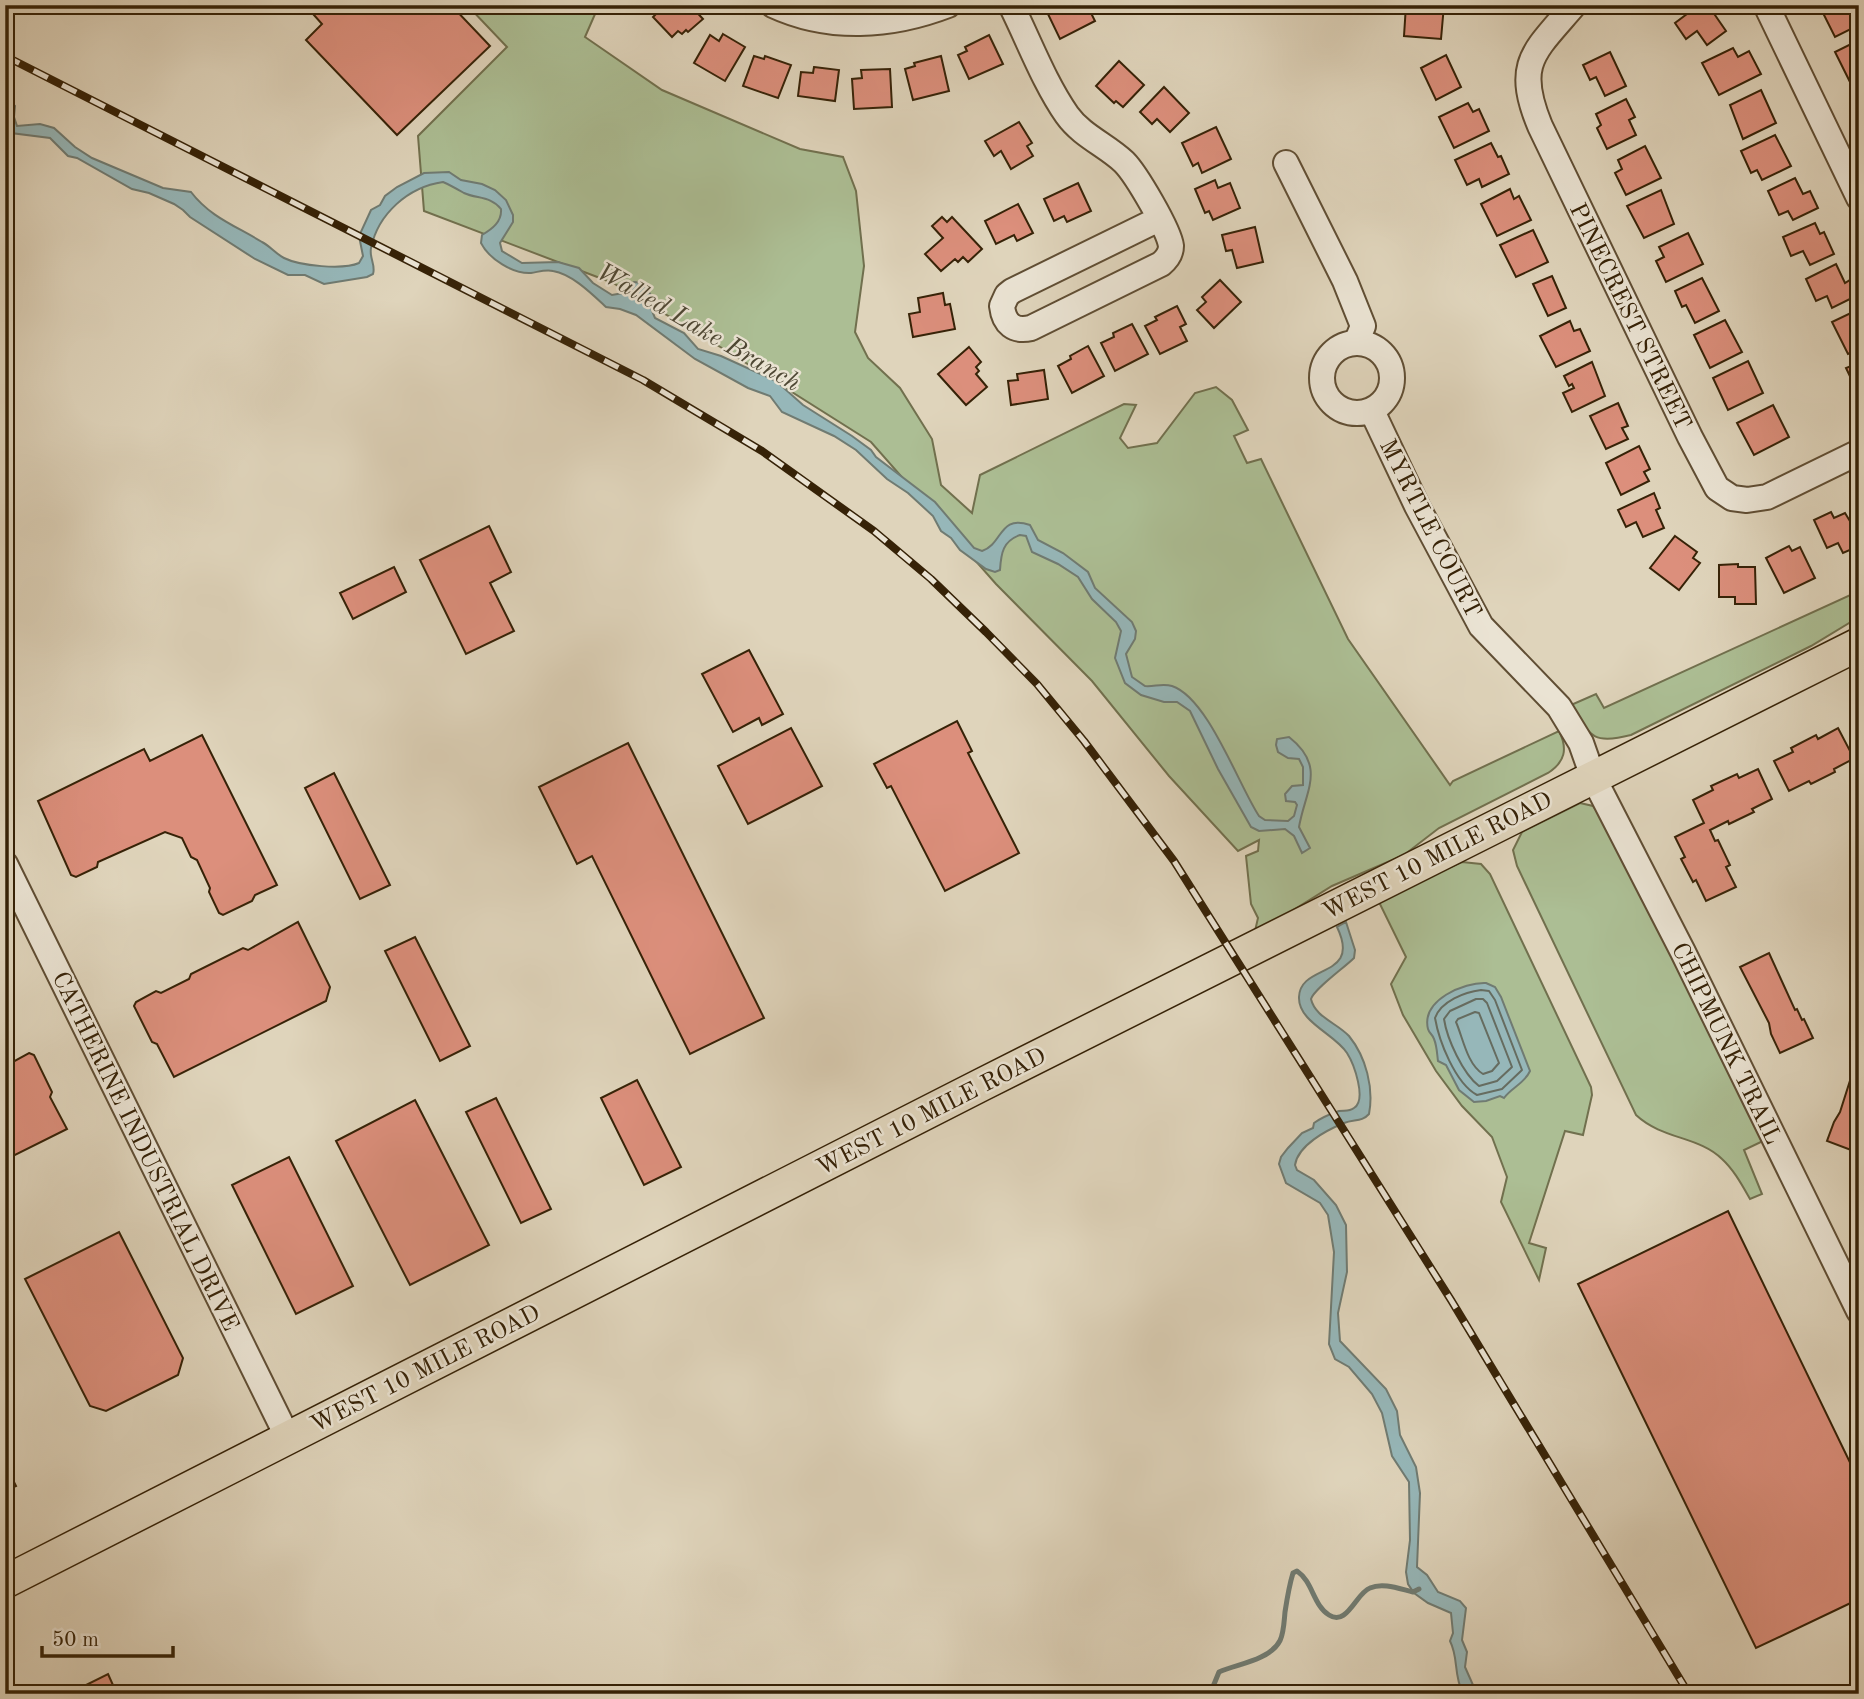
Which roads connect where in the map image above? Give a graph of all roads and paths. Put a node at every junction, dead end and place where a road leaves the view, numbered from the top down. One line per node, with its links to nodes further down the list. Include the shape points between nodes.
1 (773, 5): 2 (street, via 811,18 861,23 901,19)
2 (948, 5)
3 (1011, 5): 8 (street, via 1069,118 1132,170)
4 (1574, 5): 11 (street, PINECREST STREET, via 1538,48 1528,68 1528,90 1540,126 1717,488 1732,498 1767,497)
5 (1766, 5): 7 (street)
6 (1286, 163): 9 (street, via 1363,326)
7 (1859, 198)
8 (1158, 219): 8 (street, via 1012,291 1002,306 1007,322 1017,329 1031,328 1161,264 1171,248)
9 (1356, 343): 10 (street, MYRTLE COURT, via 1381,352 1390,363 1391,390); 10 (street, MYRTLE COURT, via 1331,354 1324,366 1325,393 1345,412)
10 (1372, 411): 13 (street, MYRTLE COURT, via 1481,626 1559,707 1581,743)
11 (1859, 452)
12 (1859, 644): 13 (main road, WEST 10 MILE ROAD)
13 (1593, 777): 15 (street, CHIPMUNK TRAIL); 16 (main road, WEST 10 MILE ROAD)
14 (5, 864): 16 (street, CATHERINE INDUSTRIAL DRIVE)
15 (1859, 1311)
16 (288, 1438): 17 (main road, WEST 10 MILE ROAD)
17 (5, 1582)

